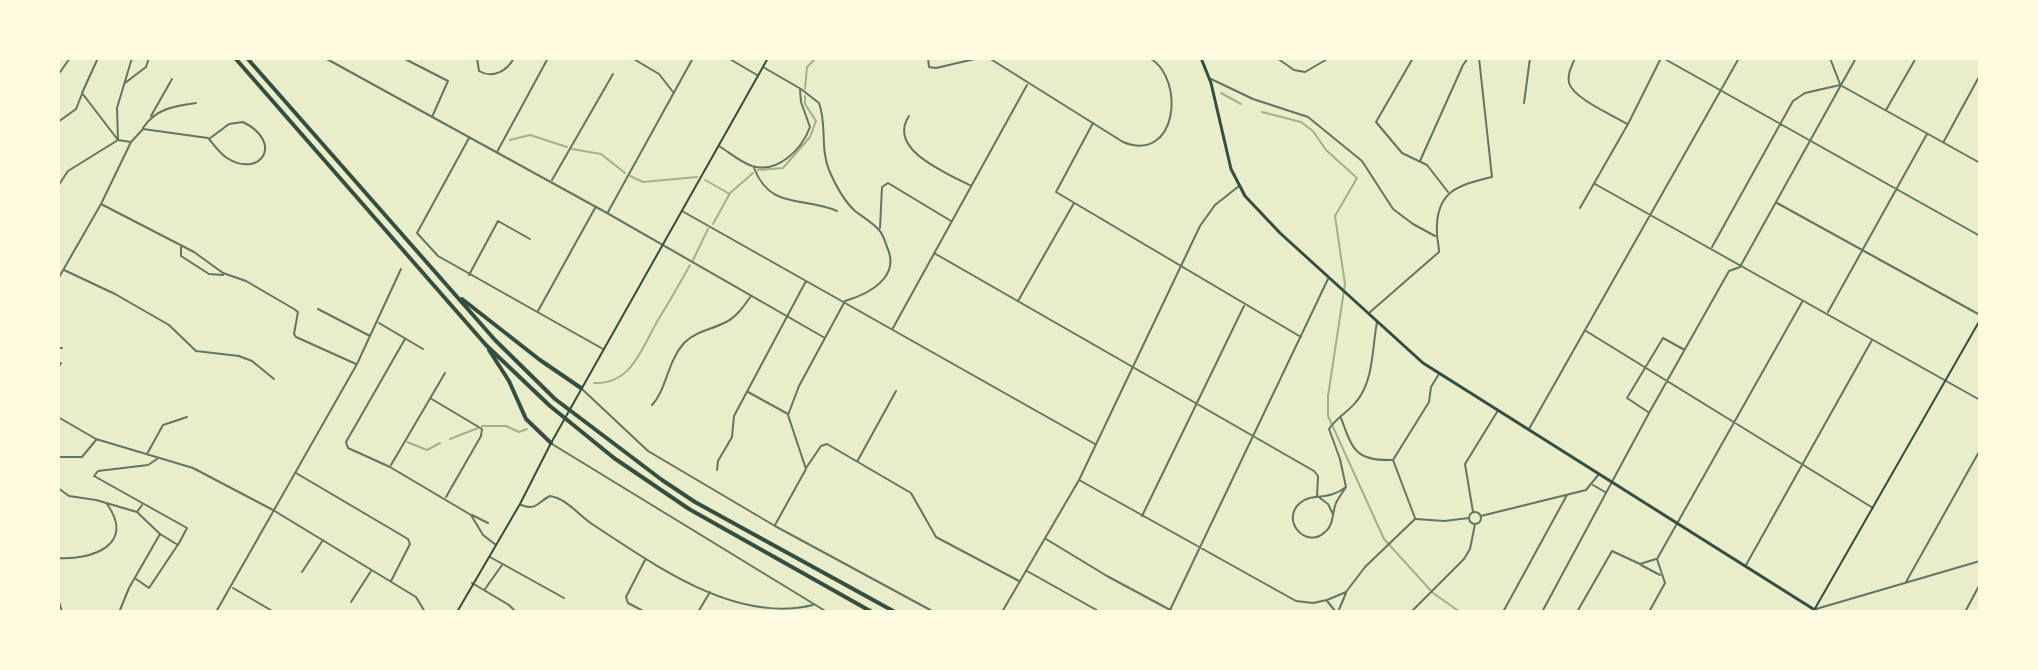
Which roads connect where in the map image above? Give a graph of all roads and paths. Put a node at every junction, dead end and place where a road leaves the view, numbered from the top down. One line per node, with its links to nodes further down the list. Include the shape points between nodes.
1 (70, 58): 37 (street)
2 (98, 58): 47 (street)
3 (132, 58): 42 (street)
4 (149, 58): 42 (street, via 146,67)
5 (235, 58): 131 (highway)
6 (247, 58): 109 (highway)
7 (325, 58): 54 (street)
8 (403, 58): 54 (street, via 448,81)
9 (477, 58): 10 (street, via 479,71 485,74 508,68)
10 (514, 58)
11 (548, 58): 68 (street)
12 (632, 58): 34 (street)
13 (644, 58): 34 (street)
14 (693, 58): 48 (street)
15 (728, 58): 38 (street)
16 (768, 58): 35 (main road)
17 (928, 58): 18 (street, via 929,67 936,68)
18 (979, 58)
19 (989, 58): 43 (street)
20 (1150, 58): 56 (street, via 1169,86 1170,118 1161,136 1138,148)
21 (1201, 58): 41 (main road)
22 (1277, 58): 23 (street, via 1305,72)
23 (1329, 58)
24 (1413, 58): 69 (street, via 1376,122 1402,153)
25 (1468, 58): 69 (street)
26 (1479, 58): 78 (street, via 1492,177)
27 (1530, 58): 50 (street)
28 (1575, 58): 58 (street, via 1569,82 1576,93)
29 (1662, 58): 46 (street); 58 (street)
30 (1739, 58): 46 (street)
31 (1830, 58): 44 (street)
32 (1856, 58): 44 (street)
33 (1916, 58): 51 (street)
34 (639, 62): 48 (street, via 659,74)
35 (763, 67): 38 (main road); 45 (street)
36 (613, 74): 72 (street)
37 (58, 75)
38 (757, 75): 67 (main road)
39 (1980, 75): 66 (street)
40 (172, 79): 53 (street)
41 (1210, 79): 75 (main road); 90 (street, via 1308,117 1362,161 1393,209)
42 (124, 84): 63 (street, via 117,108)
43 (1028, 84): 56 (street); 76 (street)
44 (1841, 85): 51 (street); 57 (street, via 1799,96); 64 (street)
45 (801, 89): 71 (street, via 810,127 802,143 788,159); 89 (street, via 821,108 823,151 839,191)
46 (1721, 89): 57 (street); 87 (street)
47 (82, 93): 55 (street, via 76,109); 63 (street)
48 (674, 93): 86 (street)
49 (196, 103): 53 (street, via 172,106)
50 (1524, 103)
51 (1886, 111): 60 (street)
52 (909, 116): 76 (street, via 905,134 914,152)
53 (150, 117): 59 (street)
54 (432, 117): 61 (street)
55 (59, 121)
56 (1093, 123): 79 (street, via 1056,192)
57 (1780, 123): 64 (street); 95 (street)
58 (1628, 124): 73 (street)
59 (143, 129): 62 (street); 65 (street)
60 (1927, 134): 66 (street); 77 (street)
61 (470, 137): 68 (street); 105 (street, via 417,233 438,256)
62 (209, 139): 62 (street, via 229,124 243,122 265,139 266,154 248,164 236,162)
63 (118, 140): 65 (street); 74 (street, via 68,171)
64 (1811, 140): 77 (street); 80 (street)
65 (131, 142): 81 (street)
66 (1943, 143): 70 (street)
67 (718, 146): 71 (street); 84 (main road)
68 (497, 152): 72 (street)
69 (1419, 162): 78 (street)
70 (1980, 163)
71 (753, 167): 85 (street, via 762,185 779,198)
72 (551, 182): 82 (street)
73 (1595, 184): 83 (street); 87 (street)
74 (58, 186)
75 (1239, 186): 100 (street, via 1204,218); 106 (main road)
76 (972, 187): 88 (street)
77 (1896, 188): 91 (street); 96 (street)
78 (1449, 193): 90 (street, via 1438,216)
79 (1074, 203): 100 (street); 113 (street)
80 (1776, 203): 96 (street); 99 (street)
81 (101, 204): 93 (street); 102 (street)
82 (596, 207): 86 (street); 116 (street)
83 (1580, 208)
84 (682, 211): 94 (main road); 108 (street)
85 (837, 211)
86 (607, 213): 94 (street)
87 (1649, 216): 95 (street); 125 (street)
88 (952, 221): 89 (street, via 888,183 882,187); 97 (street)
89 (880, 231): 111 (street, via 890,252 887,273 879,286)
90 (1437, 236): 118 (street, via 1439,252)
91 (1980, 236)
92 (530, 239): 105 (street, via 498,221)
93 (181, 245): 104 (street); 104 (street, via 181,256 193,264 209,274)
94 (662, 245): 110 (street); 133 (main road)
95 (1711, 248): 98 (street)
96 (1861, 250): 117 (street); 119 (street)
97 (934, 253): 113 (street); 124 (street)
98 (1727, 258): 99 (street); 103 (street)
99 (1741, 266): 103 (street); 112 (street)
100 (1180, 267): 114 (street); 139 (street)
101 (401, 269): 123 (street)
102 (63, 270): 107 (street); 142 (street, via 169,325 196,351 239,356)
103 (1729, 271): 134 (street)
104 (226, 274): 136 (street, via 294,309 294,334 300,340)
105 (469, 275): 116 (street)
106 (1328, 278): 118 (main road); 127 (street)
107 (58, 279)
108 (807, 280): 111 (street); 120 (street)
109 (454, 293): 145 (highway); 248 (highway, via 495,340 586,424 695,502)
110 (751, 295): 120 (street); 151 (street, via 727,322 684,344)
111 (845, 301): 124 (street); 128 (street)
112 (1803, 301): 117 (street); 158 (street)
113 (1018, 302): 139 (street)
114 (1245, 305): 127 (street); 150 (street)
115 (318, 309): 126 (street)
116 (537, 313): 133 (street)
117 (1827, 313): 130 (street)
118 (1368, 314): 122 (main road)
119 (1980, 315)
120 (787, 316): 128 (street); 146 (street)
121 (1980, 320): 143 (main road)
122 (1377, 322): 141 (main road); 157 (street, via 1364,390)
123 (378, 323): 126 (street); 129 (street)
124 (893, 328): 163 (street)
125 (1585, 330): 137 (street); 159 (street)
126 (371, 337): 136 (street)
127 (1301, 337): 160 (street)
128 (825, 338): 154 (street)
129 (405, 339): 132 (street); 171 (street, via 346,442 348,448)
130 (1873, 340): 143 (street); 170 (street)
131 (486, 345): 162 (highway, via 526,419); 247 (highway, via 581,432 689,509)
132 (423, 349)
133 (604, 349): 145 (main road)
134 (1684, 350): 137 (street, via 1663,338); 144 (street)
135 (61, 363): 138 (street)
136 (357, 364): 174 (street)
137 (1646, 367): 144 (street); 153 (street, via 1627,398)
138 (58, 368)
139 (1133, 369): 150 (street); 163 (street)
140 (445, 373): 148 (street)
141 (1439, 374): 152 (main road); 168 (street, via 1429,402)
142 (274, 379)
143 (1945, 380): 149 (street); 188 (main road)
144 (1666, 381): 153 (street); 158 (street)
145 (581, 388): 162 (main road); 201 (street, via 648,451)
146 (747, 391): 154 (street); 173 (street)
147 (896, 391): 169 (street)
148 (430, 398): 171 (street); 184 (street, via 482,429)
149 (1980, 400)
150 (1195, 404): 160 (street); 194 (street)
151 (652, 405)
152 (1498, 411): 159 (main road); 191 (street, via 1465,464)
153 (1649, 413): 177 (street)
154 (788, 415): 172 (street)
155 (58, 417): 161 (street)
156 (187, 417): 165 (street, via 163,425)
157 (1340, 417): 168 (street, via 1361,457); 179 (street, via 1329,429)
158 (1734, 423): 170 (street); 198 (street)
159 (1528, 430): 175 (main road)
160 (1254, 437): 183 (street, via 1314,471); 207 (street)
161 (96, 439): 165 (street); 166 (street, via 82,457)
162 (551, 443): 187 (main road); 234 (street)
163 (1096, 444): 176 (street)
164 (1980, 450): 224 (street)
165 (147, 454): 167 (street)
166 (58, 457)
167 (158, 458): 186 (street, via 148,465 94,474); 189 (street, via 193,468)
168 (1393, 460): 197 (street)
169 (857, 461): 172 (street, via 824,444); 222 (street, via 911,493 936,537)
170 (1802, 465): 188 (street); 215 (street)
171 (390, 467): 184 (street)
172 (806, 469): 201 (street)
173 (717, 470)
174 (295, 472): 189 (street); 221 (street, via 408,539)
175 (1599, 474): 177 (main road); 178 (street)
176 (1079, 480): 194 (street); 204 (street)
177 (1611, 481): 181 (street); 198 (main road)
178 (1592, 484): 181 (street); 182 (street)
179 (1346, 487): 183 (street, via 1335,496); 193 (street)
180 (58, 488): 185 (street, via 69,496)
181 (1607, 493): 255 (street)
182 (1567, 495): 195 (street); 254 (street)
183 (1318, 497): 193 (street); 193 (street, via 1304,499 1294,509 1300,535 1319,536)
184 (445, 499): 192 (street)
185 (107, 504): 190 (street); 209 (street, via 117,522 107,546 86,558)
186 (142, 504): 190 (street); 205 (street, via 187,528)
187 (520, 504): 206 (main road); 210 (street, via 531,509 550,496 564,500)
188 (1873, 508): 237 (main road)
189 (273, 510): 203 (street); 226 (street)
190 (137, 512): 202 (street)
191 (1473, 512): 195 (street); 196 (street)
192 (471, 515): 199 (street); 206 (street)
193 (1333, 515)
194 (1142, 516): 207 (street)
195 (1481, 516): 200 (street)
196 (1469, 518): 197 (street); 200 (street)
197 (1415, 519): 229 (street)
198 (1677, 522): 211 (street); 215 (main road)
199 (488, 523)
200 (1475, 524): 253 (street, via 1464,559)
201 (775, 526): 249 (street)
202 (160, 534): 205 (street); 220 (street)
203 (323, 539): 216 (street); 218 (street)
204 (1045, 539): 217 (street); 236 (street)
205 (178, 545): 220 (street, via 149,588)
206 (496, 545): 208 (main road)
207 (1200, 548): 232 (street, via 1296,601); 236 (street)
208 (489, 557): 213 (street); 223 (main road)
209 (58, 558)
210 (646, 559): 228 (street); 244 (street, via 626,597)
211 (1657, 559): 214 (street); 219 (street)
212 (1980, 561): 224 (street)
213 (503, 564): 227 (street); 231 (street)
214 (1640, 564): 219 (street); 256 (street, via 1612,551)
215 (1745, 566): 237 (main road)
216 (371, 570): 221 (street); 233 (street)
217 (1026, 570): 222 (street); 251 (street)
218 (302, 572)
219 (1661, 576): 257 (street, via 1665,583)
220 (135, 578): 235 (street)
221 (391, 581): 241 (street, via 416,597)
222 (1019, 581): 250 (street)
223 (472, 583): 227 (street); 242 (main road)
224 (1906, 583): 237 (street)
225 (1980, 584): 258 (street)
226 (232, 587): 239 (street); 240 (street)
227 (484, 590): 243 (street)
228 (710, 592): 234 (street, via 766,610); 245 (street)
229 (1346, 592): 232 (street); 252 (street)
230 (58, 598): 238 (street)
231 (564, 598)
232 (1327, 600): 252 (street)
233 (351, 602)
234 (815, 605): 246 (street)
235 (120, 610)
236 (1172, 611)
237 (1815, 611)
238 (62, 612)
239 (216, 612)
240 (274, 612)
241 (425, 612)
242 (457, 612)
243 (516, 612)
244 (645, 612)
245 (698, 612)
246 (827, 612)
247 (872, 612)
248 (895, 612)
249 (934, 612)
250 (1002, 612)
251 (1100, 612)
252 (1337, 612)
253 (1411, 612)
254 (1503, 612)
255 (1542, 612)
256 (1577, 612)
257 (1649, 612)
258 (1965, 612)

